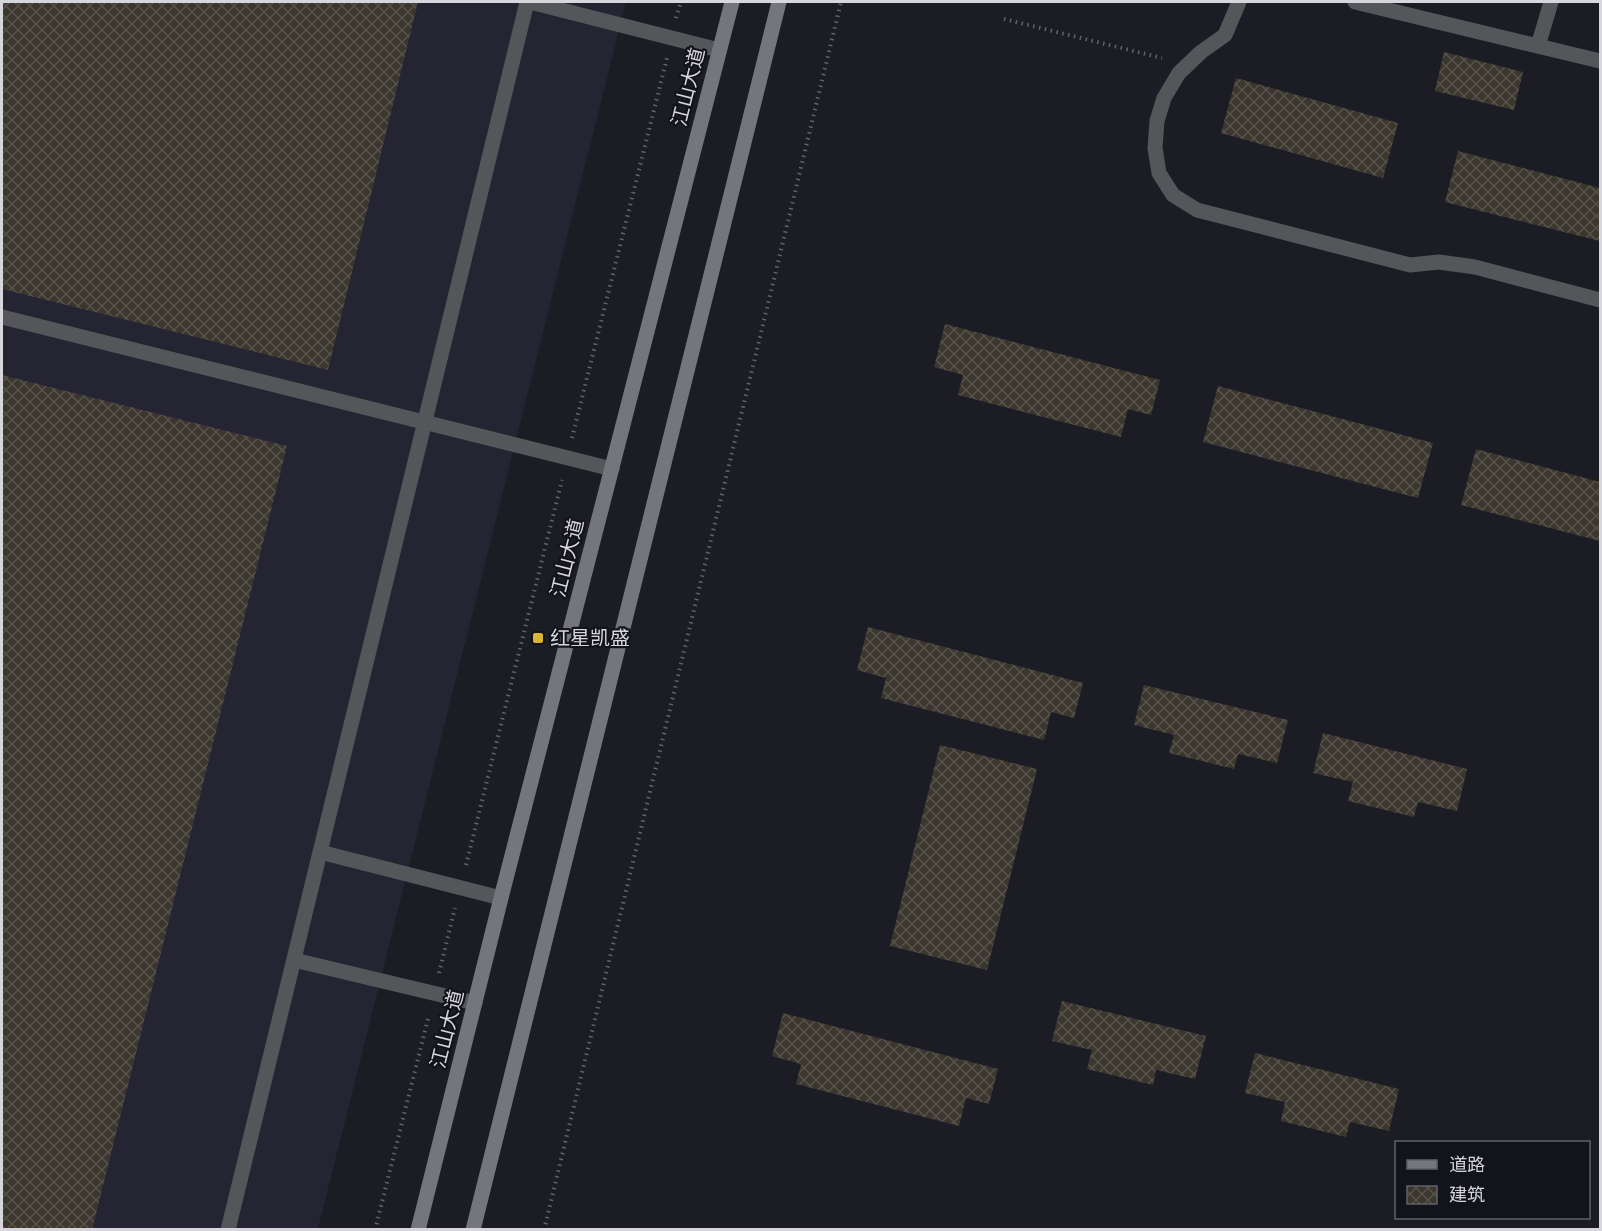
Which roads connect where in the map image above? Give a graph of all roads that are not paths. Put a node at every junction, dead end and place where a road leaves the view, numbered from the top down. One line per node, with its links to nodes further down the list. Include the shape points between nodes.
1 (529, 2): 8 (lane); 12 (lane)
2 (732, 2): 8 (main road, 江山大道)
3 (779, 2): 20 (main road)
4 (1239, 2): 10 (lane, via 1225,35 1188,64 1164,98 1155,147 1159,173 1173,195 1197,210 1410,265 1439,262 1475,267)
5 (1354, 2): 7 (lane)
6 (1551, 2): 7 (lane)
7 (1538, 46): 9 (lane)
8 (719, 50): 13 (main road, 江山大道)
9 (1600, 61)
10 (1600, 300)
11 (2, 317): 12 (lane)
12 (425, 422): 13 (lane); 14 (lane)
13 (612, 470): 15 (main road, 江山大道)
14 (320, 852): 15 (lane); 16 (lane)
15 (501, 898): 17 (main road, 江山大道)
16 (294, 960): 17 (lane); 18 (lane)
17 (476, 1003): 19 (main road, 江山大道)
18 (228, 1230)
19 (418, 1230)
20 (473, 1230)

